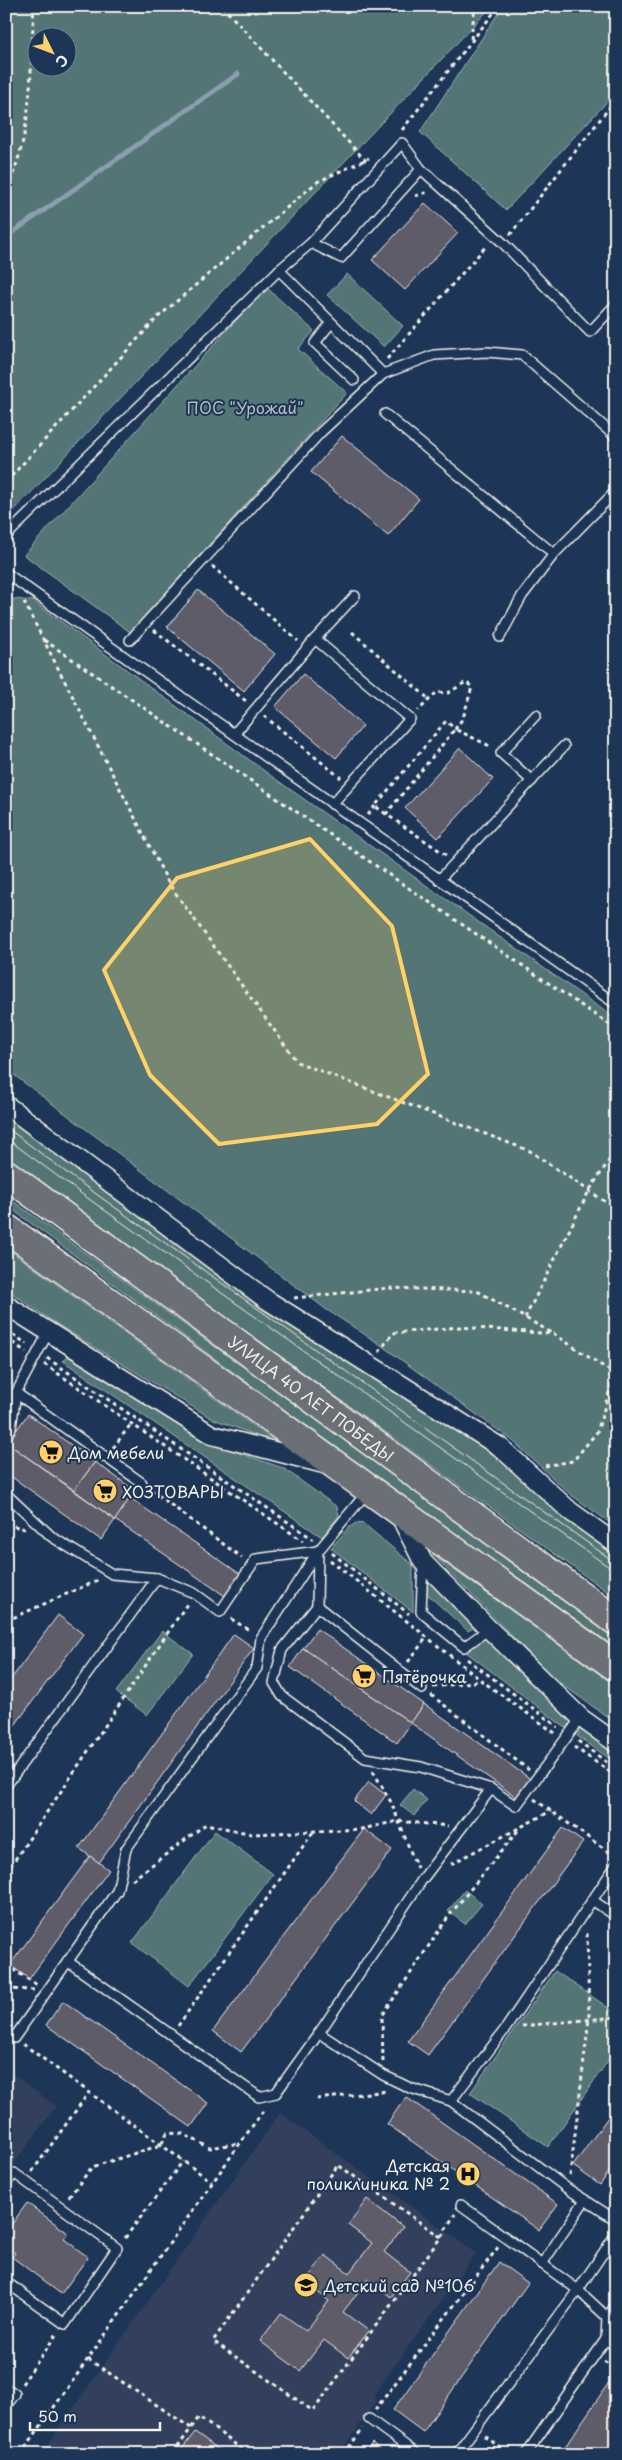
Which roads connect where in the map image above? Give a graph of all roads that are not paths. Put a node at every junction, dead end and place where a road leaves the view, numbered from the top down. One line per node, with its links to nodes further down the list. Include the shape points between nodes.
1 (421, 169): 2 (lane, via 341,258); 2 (lane, via 402,143); 4 (lane, via 503,243 590,332)
2 (311, 243): 3 (lane)
3 (279, 270): 5 (lane); 11 (lane)
4 (616, 304)
5 (331, 323): 6 (lane); 7 (lane, via 315,343)
6 (381, 372): 9 (lane, via 434,355 487,352 522,355); 16 (lane, via 321,432)
7 (354, 380)
8 (385, 414): 12 (lane)
9 (616, 437)
10 (616, 492): 12 (lane)
11 (6, 536)
12 (554, 554): 15 (lane, via 522,596)
13 (8, 576): 19 (lane)
14 (355, 596): 17 (lane)
15 (500, 637)
16 (130, 640)
17 (315, 640): 19 (lane); 22 (lane, via 410,719)
18 (536, 715): 21 (lane, via 501,753)
19 (234, 734): 22 (lane)
20 (564, 746): 21 (lane)
21 (532, 781): 23 (lane)
22 (332, 804): 23 (lane)
23 (440, 880): 24 (lane)
24 (616, 1004)
25 (6, 1104): 37 (street, via 267,1300 500,1447 570,1511)
26 (6, 1174): 42 (main road, УЛИЦА 40 ЛЕТ ПОБЕДЫ)
27 (6, 1228): 32 (main road)
28 (6, 1305): 29 (street)
29 (48, 1333): 30 (lane); 32 (street, via 212,1435)
30 (16, 1394): 31 (lane, via 11,1428); 33 (lane)
31 (6, 1436)
32 (338, 1467): 34 (main road)
33 (142, 1484)
34 (369, 1490): 36 (main road); 38 (lane)
35 (6, 1494): 40 (lane, via 52,1537 112,1574)
36 (398, 1512): 39 (street); 44 (main road)
37 (616, 1544)
38 (318, 1551): 40 (lane, via 256,1559 220,1612 194,1593); 41 (lane); 53 (lane, via 261,1638 257,1668 126,1848 117,1891)
39 (423, 1562): 43 (street); 43 (lane, via 421,1612 464,1647)
40 (157, 1578): 48 (lane)
41 (317, 1606): 45 (lane); 49 (lane, via 282,1650 274,1683 282,1696 365,1758 421,1767)
42 (616, 1621)
43 (489, 1629): 46 (street)
44 (616, 1668)
45 (422, 1688)
46 (581, 1718): 47 (street); 49 (lane, via 516,1806)
47 (616, 1742)
48 (6, 1786)
49 (491, 1789): 54 (lane, via 422,1880)
50 (616, 1865): 51 (lane)
51 (589, 1904): 52 (lane); 56 (lane, via 506,2028)
52 (616, 1916)
53 (67, 1961): 54 (lane, via 259,2096 276,2093); 55 (lane)
54 (319, 2033): 56 (lane, via 383,2075)
55 (14, 2038)
56 (451, 2101): 58 (lane)
57 (6, 2184): 63 (lane, via 14,2173 117,2248 65,2324)
58 (585, 2200): 60 (lane); 62 (lane)
59 (461, 2205): 62 (lane)
60 (616, 2220)
61 (616, 2234): 64 (lane)
62 (542, 2264): 64 (lane)
63 (6, 2282)
64 (578, 2290): 66 (lane); 73 (lane)
65 (616, 2305): 66 (lane)
66 (607, 2317): 67 (lane)
67 (606, 2340): 68 (lane); 74 (lane)
68 (616, 2346)
69 (6, 2388): 70 (lane, via 15,2394)
70 (6, 2406)
71 (369, 2419): 72 (lane)
72 (417, 2454)
73 (456, 2454)
74 (526, 2454)

